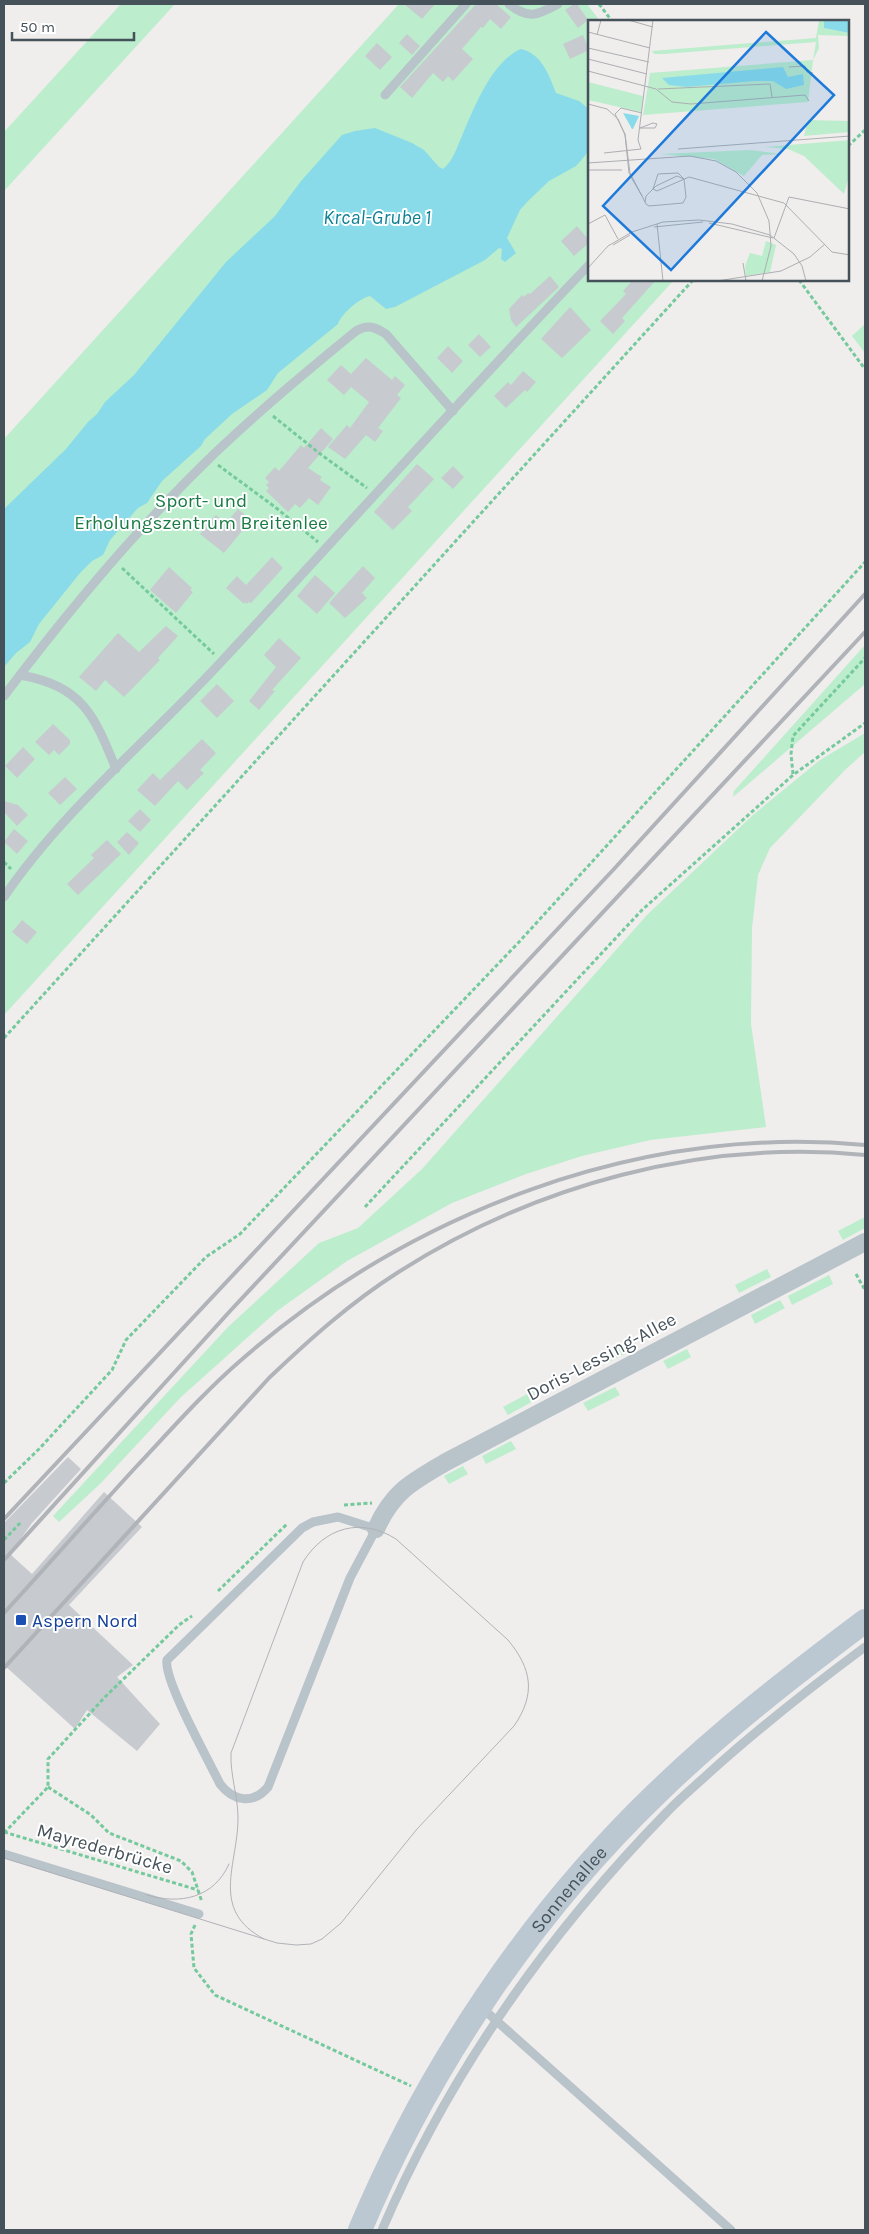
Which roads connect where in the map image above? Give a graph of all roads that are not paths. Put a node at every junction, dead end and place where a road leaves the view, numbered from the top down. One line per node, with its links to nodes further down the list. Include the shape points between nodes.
1 (466, 4): 4 (lane)
2 (509, 4): 3 (lane, via 525,15)
3 (558, 4)
4 (385, 95)
5 (588, 266): 6 (lane)
6 (453, 410): 7 (lane, via 386,334 372,326 364,326 263,409 210,459 114,561); 9 (lane, via 222,661)
7 (20, 675): 8 (lane); 9 (lane, via 52,684 76,696 91,717)
8 (4, 696)
9 (116, 769): 10 (lane, via 33,858)
10 (4, 897)
11 (865, 1242): 12 (street, Doris-Lessing-Allee, via 446,1462 405,1487 383,1514)
12 (376, 1529): 12 (lane, via 338,1518 313,1522 302,1528 168,1660 166,1666 172,1685 220,1784 232,1796 242,1799 257,1797 268,1787 350,1578)
13 (865, 1621): 17 (street, Sonnenallee, via 742,1716 656,1794 568,1890 512,1960)
14 (865, 1647): 17 (lane, via 761,1727 668,1811)
15 (4, 1854): 16 (lane)
16 (199, 1914)
17 (488, 2014): 18 (street, Sonnenallee, via 411,2124); 19 (lane, via 465,2069 413,2162); 20 (lane)
18 (360, 2230)
19 (382, 2230)
20 (731, 2230)

